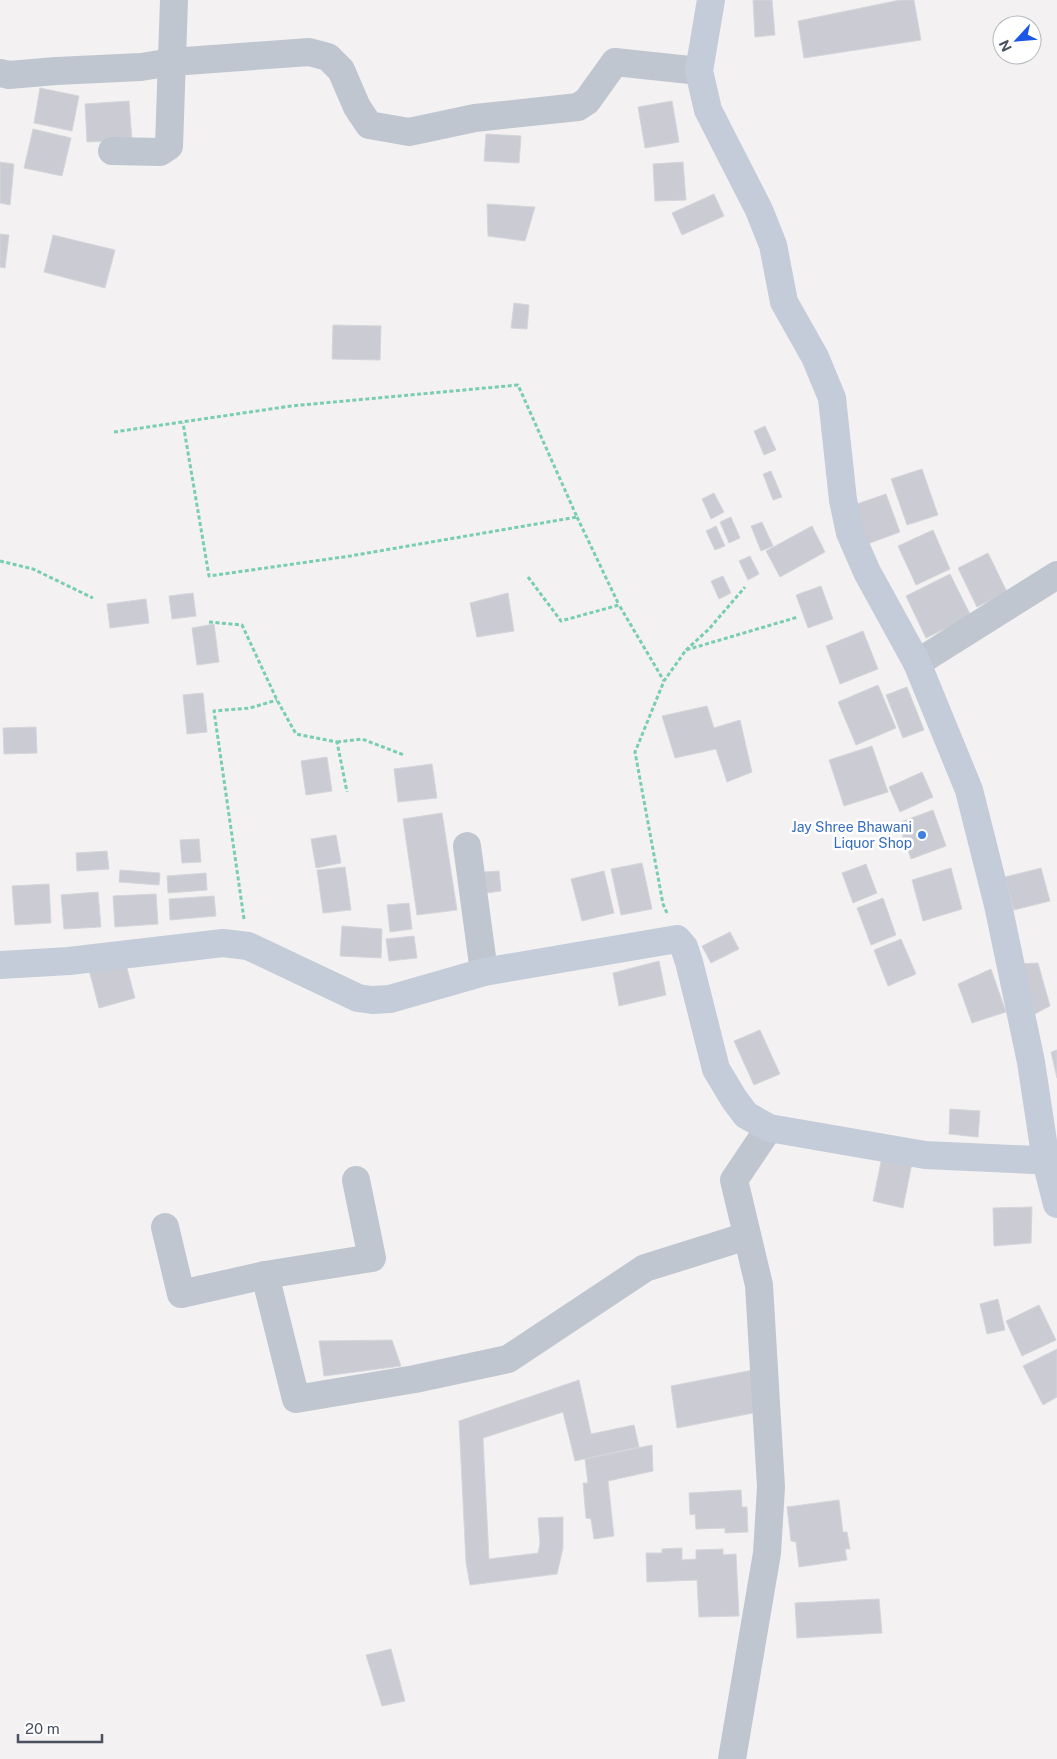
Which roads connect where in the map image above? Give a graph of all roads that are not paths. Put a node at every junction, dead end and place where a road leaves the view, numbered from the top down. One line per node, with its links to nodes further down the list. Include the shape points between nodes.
1 (174, 0): 3 (street)
2 (711, 0): 4 (street)
3 (172, 62): 4 (street, via 309,52 328,57 341,70 357,108 369,125 409,132 475,118 578,107 587,101 615,62); 5 (street, via 141,67); 6 (street, via 169,146 160,152)
4 (699, 71): 8 (street, via 708,110 759,210 773,245 784,302 815,357 832,398 843,500 850,533 867,572)
5 (0, 73)
6 (112, 151)
7 (1057, 574): 8 (street)
8 (917, 663): 13 (street, via 969,790 998,905)
9 (467, 846): 11 (street)
10 (0, 965): 11 (street, via 69,961 223,943 248,946 358,998 372,1000)
11 (484, 972): 12 (street, via 677,939 684,947 689,962 716,1069 746,1115)
12 (768, 1128): 13 (street, via 925,1154); 17 (street, via 734,1180)
13 (1051, 1161): 15 (street)
14 (356, 1180): 18 (street, via 372,1258)
15 (1057, 1204)
16 (165, 1227): 18 (street, via 180,1294)
17 (748, 1236): 18 (street, via 645,1268 508,1359 296,1399); 19 (street, via 759,1285 771,1487 767,1553)
18 (265, 1275)
19 (732, 1759)

